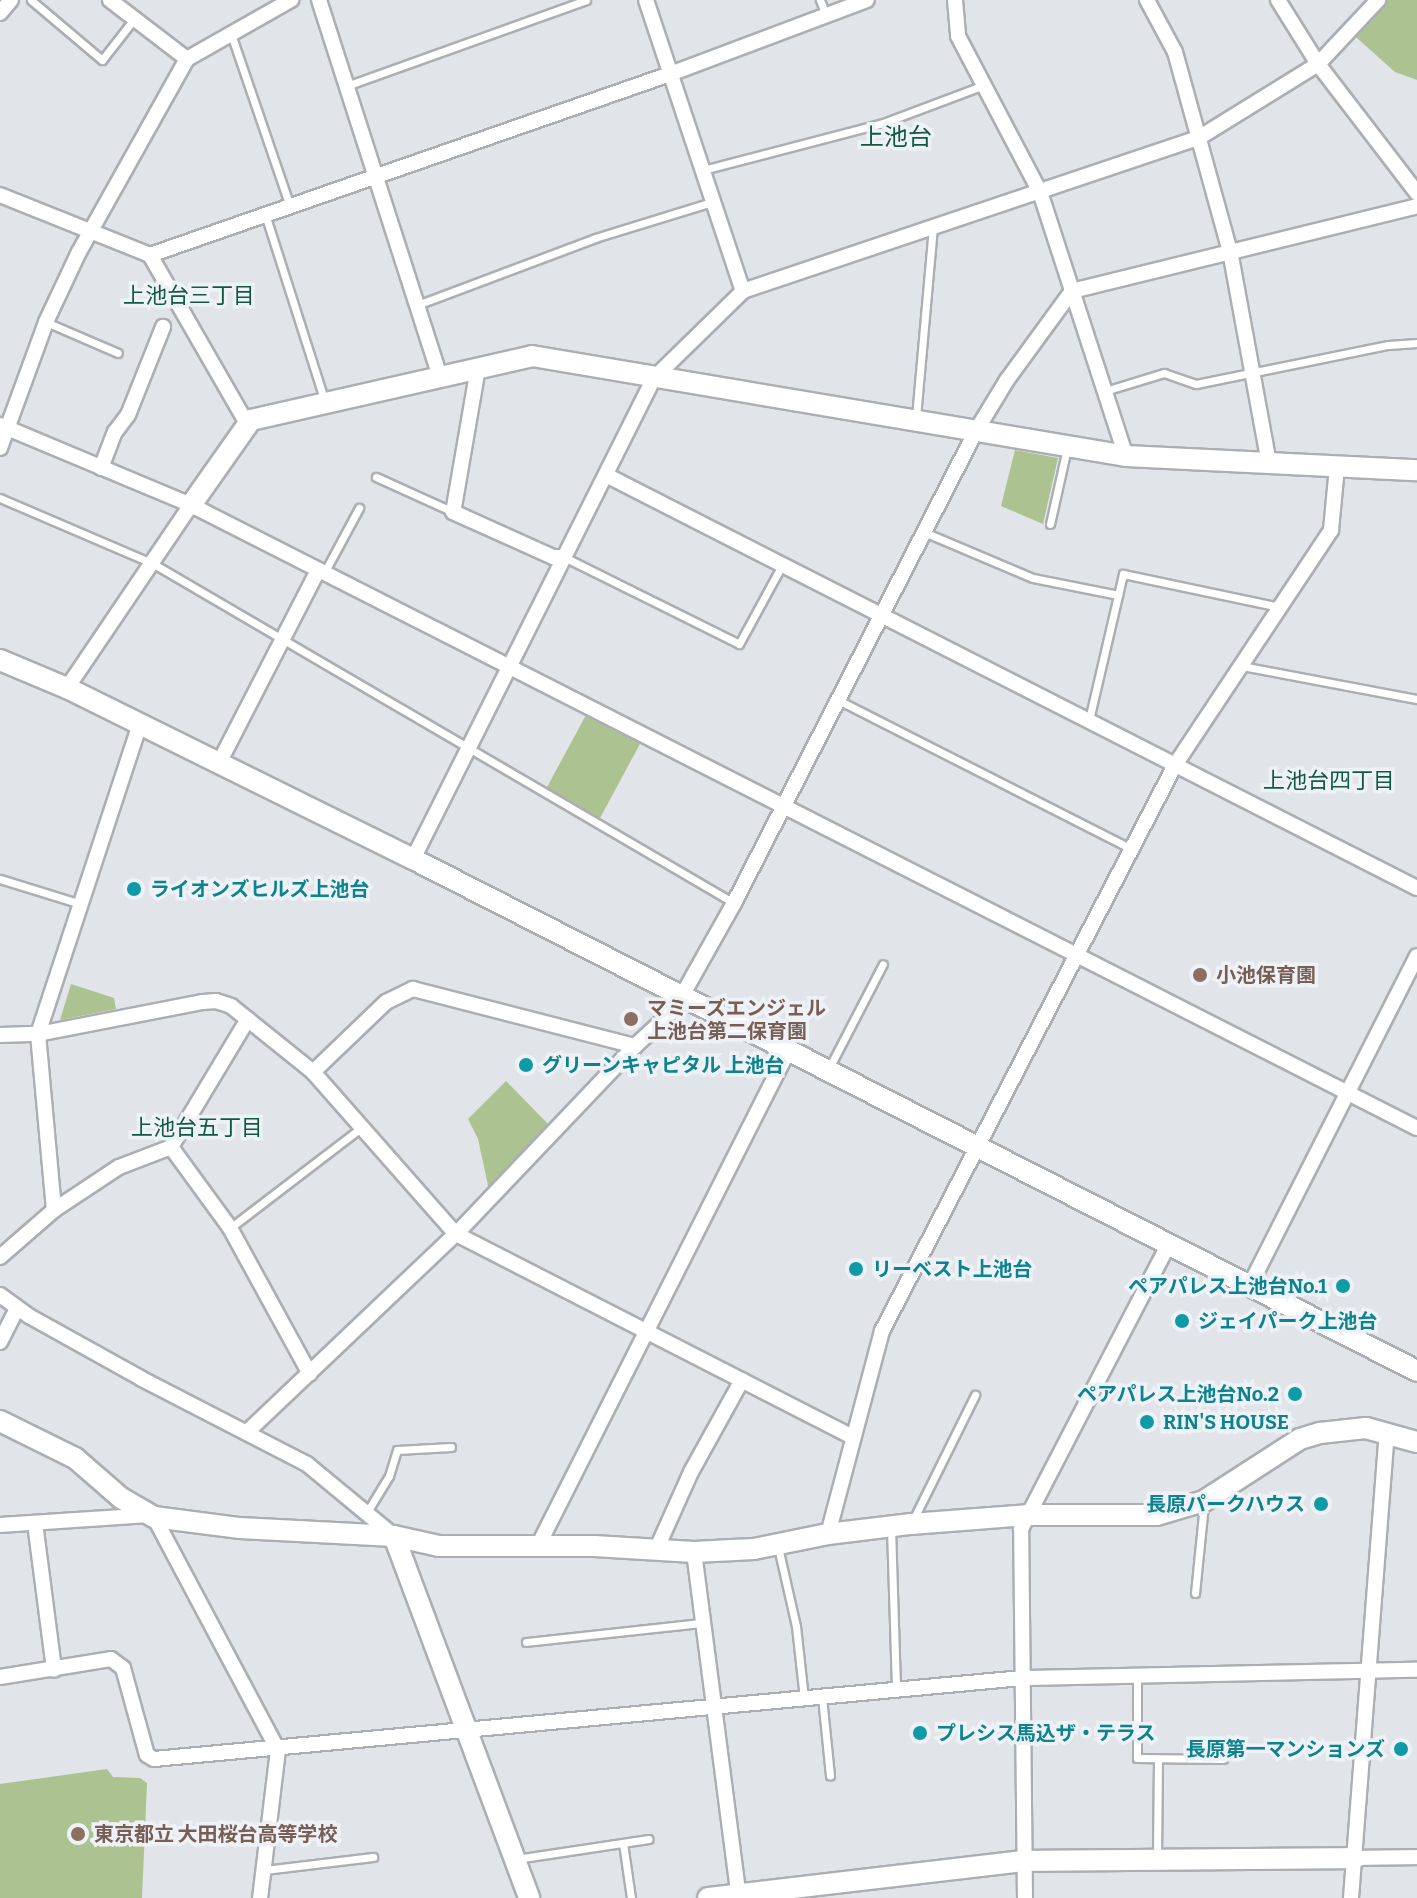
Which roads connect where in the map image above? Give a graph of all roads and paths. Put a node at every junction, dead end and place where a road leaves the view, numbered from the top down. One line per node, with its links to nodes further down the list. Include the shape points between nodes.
1 (11, 0): 14 (street)
2 (31, 0): 16 (lane, via 102,60)
3 (110, 0): 16 (street)
4 (291, 0): 17 (street)
5 (319, 0): 22 (street)
6 (586, 0): 22 (lane)
7 (646, 0): 20 (street)
8 (820, 0): 15 (lane)
9 (867, 0): 15 (street)
10 (955, 0): 21 (street, via 958,36)
11 (1147, 0): 23 (street, via 1175,52)
12 (1278, 0): 19 (street)
13 (1378, 0): 19 (street)
14 (0, 13)
15 (826, 15): 20 (street)
16 (134, 19): 18 (street)
17 (231, 34): 18 (street); 30 (lane)
18 (187, 59): 34 (street)
19 (1318, 64): 23 (street); 27 (street)
20 (670, 74): 24 (street); 25 (street)
21 (984, 85): 24 (lane, via 883,123); 26 (street)
22 (346, 86): 25 (street)
23 (1200, 137): 26 (street); 35 (street)
24 (702, 170): 29 (street)
25 (376, 177): 30 (street); 39 (street)
26 (1040, 192): 33 (street); 38 (street)
27 (1417, 193)
28 (0, 195): 34 (street)
29 (712, 202): 37 (street); 39 (lane, via 595,238)
30 (290, 206): 32 (street)
31 (1417, 206): 35 (street)
32 (265, 214): 36 (street); 49 (lane)
33 (933, 228): 37 (street); 50 (lane)
34 (89, 231): 36 (street); 40 (street)
35 (1230, 251): 38 (street); 45 (street)
36 (150, 255): 51 (street)
37 (743, 291): 47 (street)
38 (1072, 291): 48 (street); 53 (street)
39 (417, 305): 46 (street)
40 (46, 322): 43 (lane); 52 (street)
41 (163, 327): 59 (street)
42 (1417, 343): 45 (lane)
43 (118, 353)
44 (478, 368): 46 (street); 47 (street, via 532,356); 66 (street)
45 (1255, 373): 48 (lane, via 1196,384 1164,373); 57 (street)
46 (440, 376): 49 (street)
47 (654, 378): 50 (street); 61 (street)
48 (1105, 391): 56 (street)
49 (325, 402): 51 (street)
50 (915, 421): 53 (street)
51 (246, 422): 64 (street)
52 (4, 427): 55 (street); 59 (street)
53 (976, 431): 54 (street); 68 (street)
54 (1067, 446): 56 (street); 67 (lane)
55 (0, 448)
56 (1126, 456): 57 (street)
57 (1269, 464): 58 (street)
58 (1337, 467): 60 (street); 74 (street, via 1331,530)
59 (101, 468): 64 (street)
60 (1417, 470)
61 (606, 475): 69 (street); 71 (street)
62 (376, 477): 66 (lane)
63 (0, 498): 70 (lane)
64 (191, 505): 70 (street); 72 (street)
65 (359, 508): 72 (lane)
66 (453, 512): 69 (street, via 553,557)
67 (1050, 524)
68 (924, 532): 73 (lane, via 1033,578); 75 (street)
69 (564, 557): 71 (lane, via 739,644); 79 (street)
70 (152, 563): 76 (lane); 80 (street)
71 (782, 565): 75 (street)
72 (321, 572): 76 (street); 79 (street)
73 (1118, 595): 74 (lane, via 1123,574); 83 (lane)
74 (1279, 607): 78 (street)
75 (881, 615): 81 (street); 83 (street)
76 (282, 639): 85 (lane); 86 (street)
77 (0, 660): 80 (street)
78 (1240, 666): 82 (lane); 87 (street)
79 (509, 667): 85 (street); 88 (street)
80 (67, 688): 84 (street)
81 (837, 699): 88 (street); 89 (lane)
82 (1417, 699)
83 (1089, 721): 87 (street)
84 (140, 724): 86 (street); 94 (street)
85 (469, 748): 90 (street); 93 (lane)
86 (219, 763): 90 (street)
87 (1175, 765): 89 (street); 92 (street)
88 (783, 805): 93 (street); 95 (street)
89 (1132, 849): 95 (street)
90 (413, 859): 98 (street)
91 (0, 879): 94 (lane)
92 (1417, 888)
93 (734, 903): 98 (street)
94 (81, 904): 100 (street)
95 (1078, 956): 106 (street); 110 (street)
96 (1417, 956): 106 (street)
97 (883, 964): 105 (lane)
98 (684, 997): 102 (street); 103 (street)
99 (248, 1019): 100 (street, via 216,1001); 104 (street); 109 (street)
100 (38, 1034): 101 (street); 111 (street)
101 (0, 1035)
102 (635, 1046): 104 (street, via 413,989 386,1002); 113 (street)
103 (788, 1051): 105 (street); 119 (street)
104 (313, 1072): 107 (street)
105 (827, 1072): 110 (street)
106 (1348, 1093): 108 (street); 116 (street)
107 (363, 1126): 112 (lane); 113 (street)
108 (1417, 1128)
109 (171, 1147): 111 (street, via 119,1167); 112 (street)
110 (978, 1147): 114 (street); 128 (street, via 882,1331)
111 (54, 1210): 115 (street)
112 (230, 1228): 122 (street)
113 (456, 1234): 119 (street); 122 (street)
114 (1169, 1244): 116 (street); 133 (street)
115 (0, 1257)
116 (1249, 1287): 121 (street)
117 (0, 1295): 118 (street)
118 (17, 1308): 120 (street); 126 (street)
119 (648, 1332): 123 (street); 141 (street)
120 (0, 1342)
121 (1417, 1371)
122 (310, 1374): 126 (street)
123 (742, 1380): 128 (street); 142 (street)
124 (975, 1395): 137 (lane)
125 (0, 1421): 134 (street, via 75,1458 121,1498)
126 (247, 1432): 132 (street, via 307,1464)
127 (1387, 1434): 129 (street); 131 (street, via 1336,1429 1300,1439); 149 (street)
128 (851, 1436): 138 (street)
129 (1417, 1442)
130 (451, 1447): 132 (lane, via 397,1450 389,1476)
131 (1204, 1501): 133 (street, via 1157,1515); 144 (lane)
132 (367, 1512): 139 (street)
133 (1027, 1515): 137 (street); 152 (street, via 1021,1529)
134 (152, 1516): 135 (street); 139 (street, via 240,1528); 158 (street)
135 (35, 1523): 136 (street); 147 (street)
136 (0, 1525)
137 (901, 1525): 138 (street); 153 (lane)
138 (828, 1534): 140 (street)
139 (394, 1536): 141 (street, via 439,1546); 157 (street)
140 (777, 1545): 143 (street); 155 (lane, via 796,1626)
141 (538, 1546): 142 (street)
142 (657, 1548): 143 (street)
143 (694, 1552): 145 (street)
144 (1195, 1593)
145 (704, 1623): 146 (lane); 156 (street)
146 (526, 1642)
147 (54, 1670): 151 (street); 158 (street, via 111,1659 123,1668 147,1755 154,1759)
148 (1417, 1670): 149 (street)
149 (1368, 1672): 150 (street); 166 (street)
150 (1137, 1676): 152 (street); 159 (lane, via 1137,1758)
151 (0, 1677)
152 (1023, 1678): 153 (street); 169 (street)
153 (896, 1690): 154 (street)
154 (822, 1697): 155 (street); 161 (lane)
155 (804, 1698): 156 (street)
156 (715, 1707): 157 (street); 172 (street)
157 (467, 1730): 158 (street); 167 (street)
158 (278, 1750): 170 (street)
159 (1158, 1759): 160 (lane); 168 (lane)
160 (1223, 1759)
161 (830, 1776)
162 (648, 1839): 163 (lane)
163 (623, 1843): 167 (lane); 175 (lane)
164 (373, 1857): 170 (lane)
165 (1417, 1857): 166 (street)
166 (1355, 1858): 168 (street); 178 (street)
167 (514, 1859): 174 (street)
168 (1157, 1860): 169 (street)
169 (1024, 1861): 171 (street); 177 (street)
170 (264, 1870): 173 (street)
171 (838, 1890): 172 (street)
172 (739, 1896): 176 (street)
173 (260, 1898)
174 (529, 1898)
175 (631, 1898)
176 (708, 1898)
177 (1025, 1898)
178 (1351, 1898)

